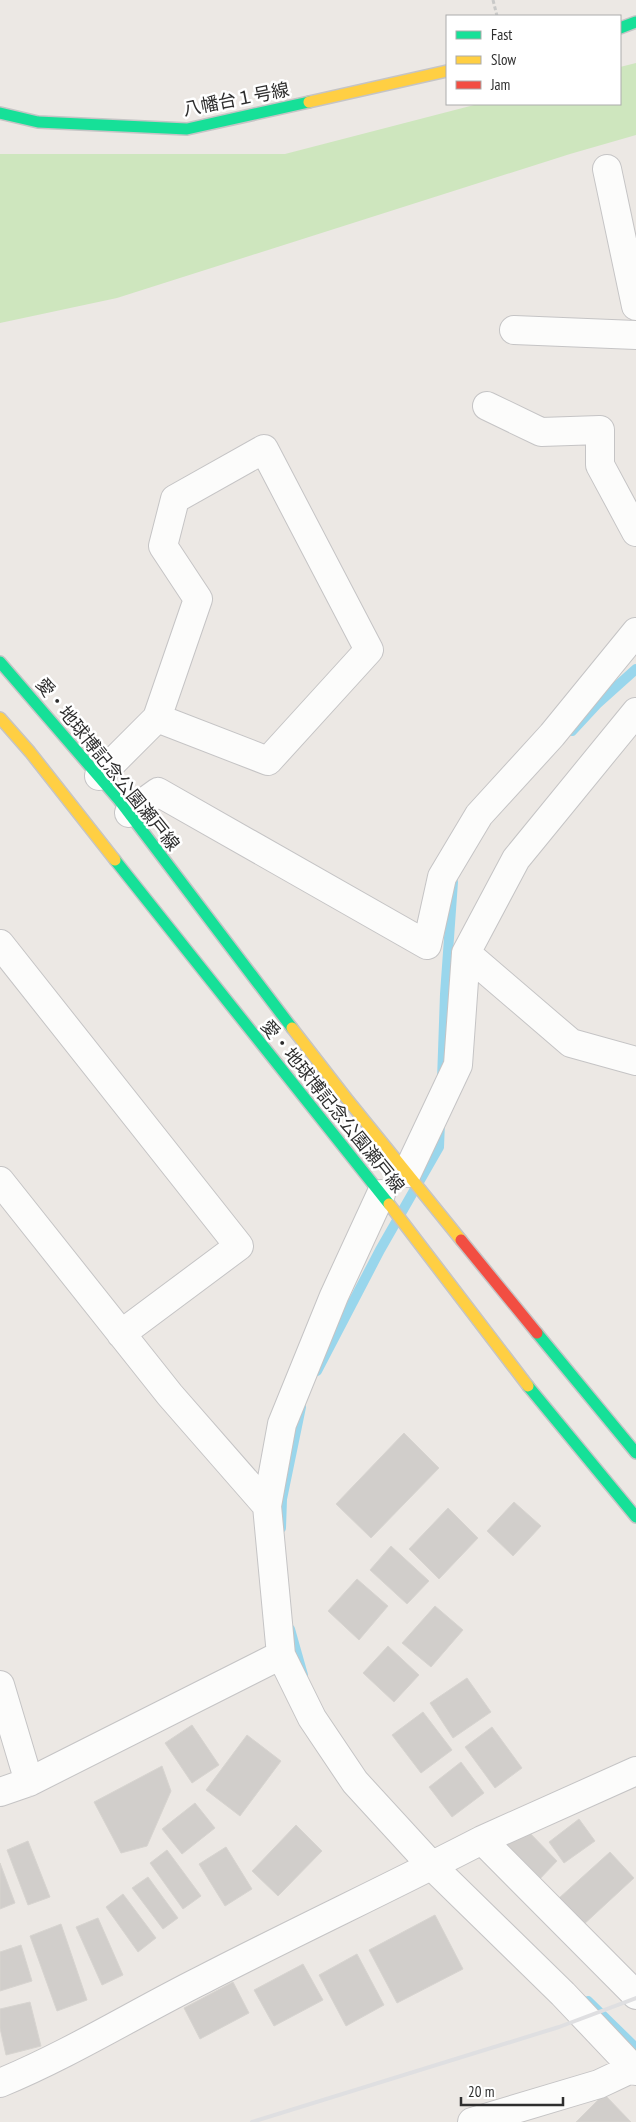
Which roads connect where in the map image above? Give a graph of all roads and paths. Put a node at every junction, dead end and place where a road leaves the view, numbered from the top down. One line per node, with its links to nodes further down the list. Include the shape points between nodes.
1 (493, 0): 2 (path)
2 (497, 15)
3 (636, 22): 4 (main road)
4 (621, 28)
5 (446, 71): 6 (main road, 八幡台１号線, via 187,129 38,122)
6 (0, 113)
7 (607, 169): 8 (street)
8 (636, 306)
9 (514, 330): 10 (street)
10 (636, 335)
11 (487, 406): 12 (street, via 541,432 600,430 600,465)
12 (636, 532)
13 (636, 632): 19 (street, via 552,735 478,815 442,878 427,945 158,792)
14 (0, 662): 18 (main road, 愛・地球博記念公園瀬戸線)
15 (636, 712): 21 (street, via 516,859)
16 (0, 718): 25 (main road, 愛・地球博記念公園瀬戸線)
17 (157, 718): 17 (street, via 198,599 163,546 175,498 264,449 369,650 268,761); 18 (street)
18 (99, 776): 19 (main road, 愛・地球博記念公園瀬戸線)
19 (129, 813): 23 (main road, 愛・地球博記念公園瀬戸線)
20 (0, 944): 26 (street, via 239,1246)
21 (466, 953): 22 (street, via 571,1042); 23 (street, via 458,1065)
22 (636, 1061)
23 (407, 1173): 27 (main road, 愛・地球博記念公園瀬戸線)
24 (0, 1181): 26 (street)
25 (381, 1194): 28 (street, via 334,1296 282,1424); 29 (main road, 愛・地球博記念公園瀬戸線, via 528,1385)
26 (121, 1334): 28 (street)
27 (636, 1453)
28 (267, 1506): 30 (street)
29 (636, 1517)
30 (281, 1655): 33 (street); 36 (street, via 312,1718 355,1782)
31 (0, 1685): 33 (street)
32 (636, 1770): 35 (street)
33 (29, 1782): 34 (street)
34 (0, 1792)
35 (482, 1840): 36 (street); 37 (street)
36 (432, 1866): 38 (street, via 563,1994); 39 (street, via 177,1992 43,2065)
37 (636, 1995)
38 (635, 2070): 40 (street)
39 (0, 2083)
40 (472, 2122)

